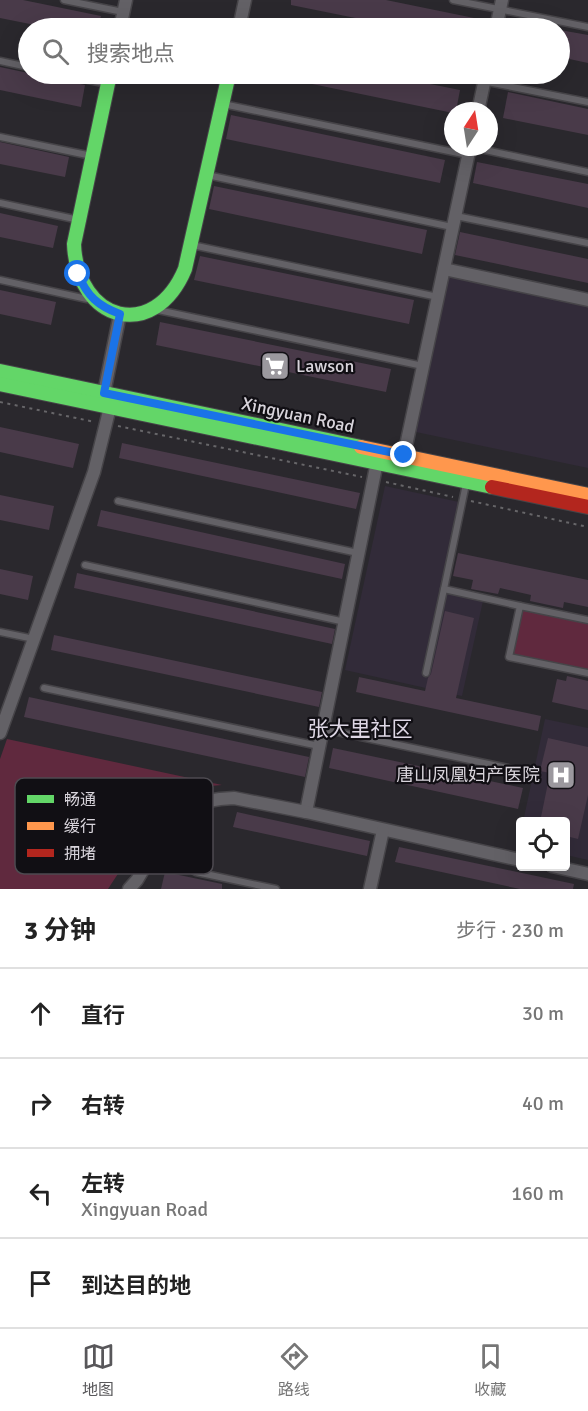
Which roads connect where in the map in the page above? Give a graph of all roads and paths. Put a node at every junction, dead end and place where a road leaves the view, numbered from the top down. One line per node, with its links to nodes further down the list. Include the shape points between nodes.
1 (64, 0): 5 (lane)
2 (244, 0): 6 (street)
3 (453, 0): 4 (lane)
4 (501, 5): 7 (lane)
5 (125, 6)
6 (240, 18)
7 (552, 18)
8 (570, 22): 9 (lane)
9 (588, 27)
10 (0, 61): 11 (lane)
11 (18, 65)
12 (108, 84): 23 (main road)
13 (227, 84): 18 (main road)
14 (484, 84): 16 (street)
15 (514, 84): 17 (lane)
16 (480, 102)
17 (588, 102)
18 (222, 104): 20 (lane); 25 (main road)
19 (0, 137): 23 (lane)
20 (444, 145)
21 (498, 155): 24 (lane)
22 (469, 156): 28 (street)
23 (93, 157): 27 (main road)
24 (588, 172)
25 (206, 175): 28 (lane); 30 (main road)
26 (0, 203): 27 (lane)
27 (79, 220): 34 (main road, via 74,260)
28 (454, 221): 29 (lane); 31 (street)
29 (588, 243)
30 (191, 245): 33 (lane); 36 (main road, via 178,284 168,299)
31 (444, 269): 33 (street); 35 (street)
32 (0, 280): 34 (lane)
33 (438, 297): 38 (street)
34 (93, 300): 37 (main road)
35 (588, 300)
36 (154, 309): 37 (main road); 38 (lane)
37 (120, 314): 41 (street)
38 (423, 366): 45 (street)
39 (0, 371): 41 (main road, Xingyuan Road)
40 (0, 384): 43 (main road, Xingyuan Road)
41 (104, 393): 45 (main road, Xingyuan Road)
42 (0, 402): 44 (path)
43 (110, 407): 44 (street); 46 (main road, Xingyuan Road)
44 (106, 424): 47 (path); 61 (street, via 94,472)
45 (404, 455): 49 (main road, Xingyuan Road)
46 (377, 462): 47 (street); 48 (main road, Xingyuan Road)
47 (373, 480): 50 (path); 54 (street)
48 (467, 481): 50 (lane); 52 (main road, Xingyuan Road)
49 (588, 495)
50 (463, 499): 53 (path); 56 (lane)
51 (118, 501): 54 (lane)
52 (588, 507)
53 (588, 527)
54 (358, 553): 59 (street)
55 (85, 565): 59 (lane)
56 (444, 589): 57 (lane); 62 (lane)
57 (520, 606): 58 (lane); 63 (lane, via 509,657)
58 (588, 620)
59 (345, 622): 66 (street)
60 (0, 632): 61 (lane)
61 (34, 639): 65 (street)
62 (426, 673)
63 (588, 674)
64 (44, 688): 68 (lane)
65 (4, 710): 67 (street)
66 (323, 729): 68 (street); 69 (lane)
67 (0, 733)
68 (319, 746): 71 (street)
69 (522, 771)
70 (213, 801): 71 (street, via 234,798)
71 (306, 812): 72 (street)
72 (383, 830): 73 (street); 80 (street)
73 (516, 859)
74 (570, 870): 77 (street)
75 (141, 874): 78 (street)
76 (205, 874): 79 (lane)
77 (588, 874)
78 (129, 889)
79 (276, 889)
80 (370, 889)

